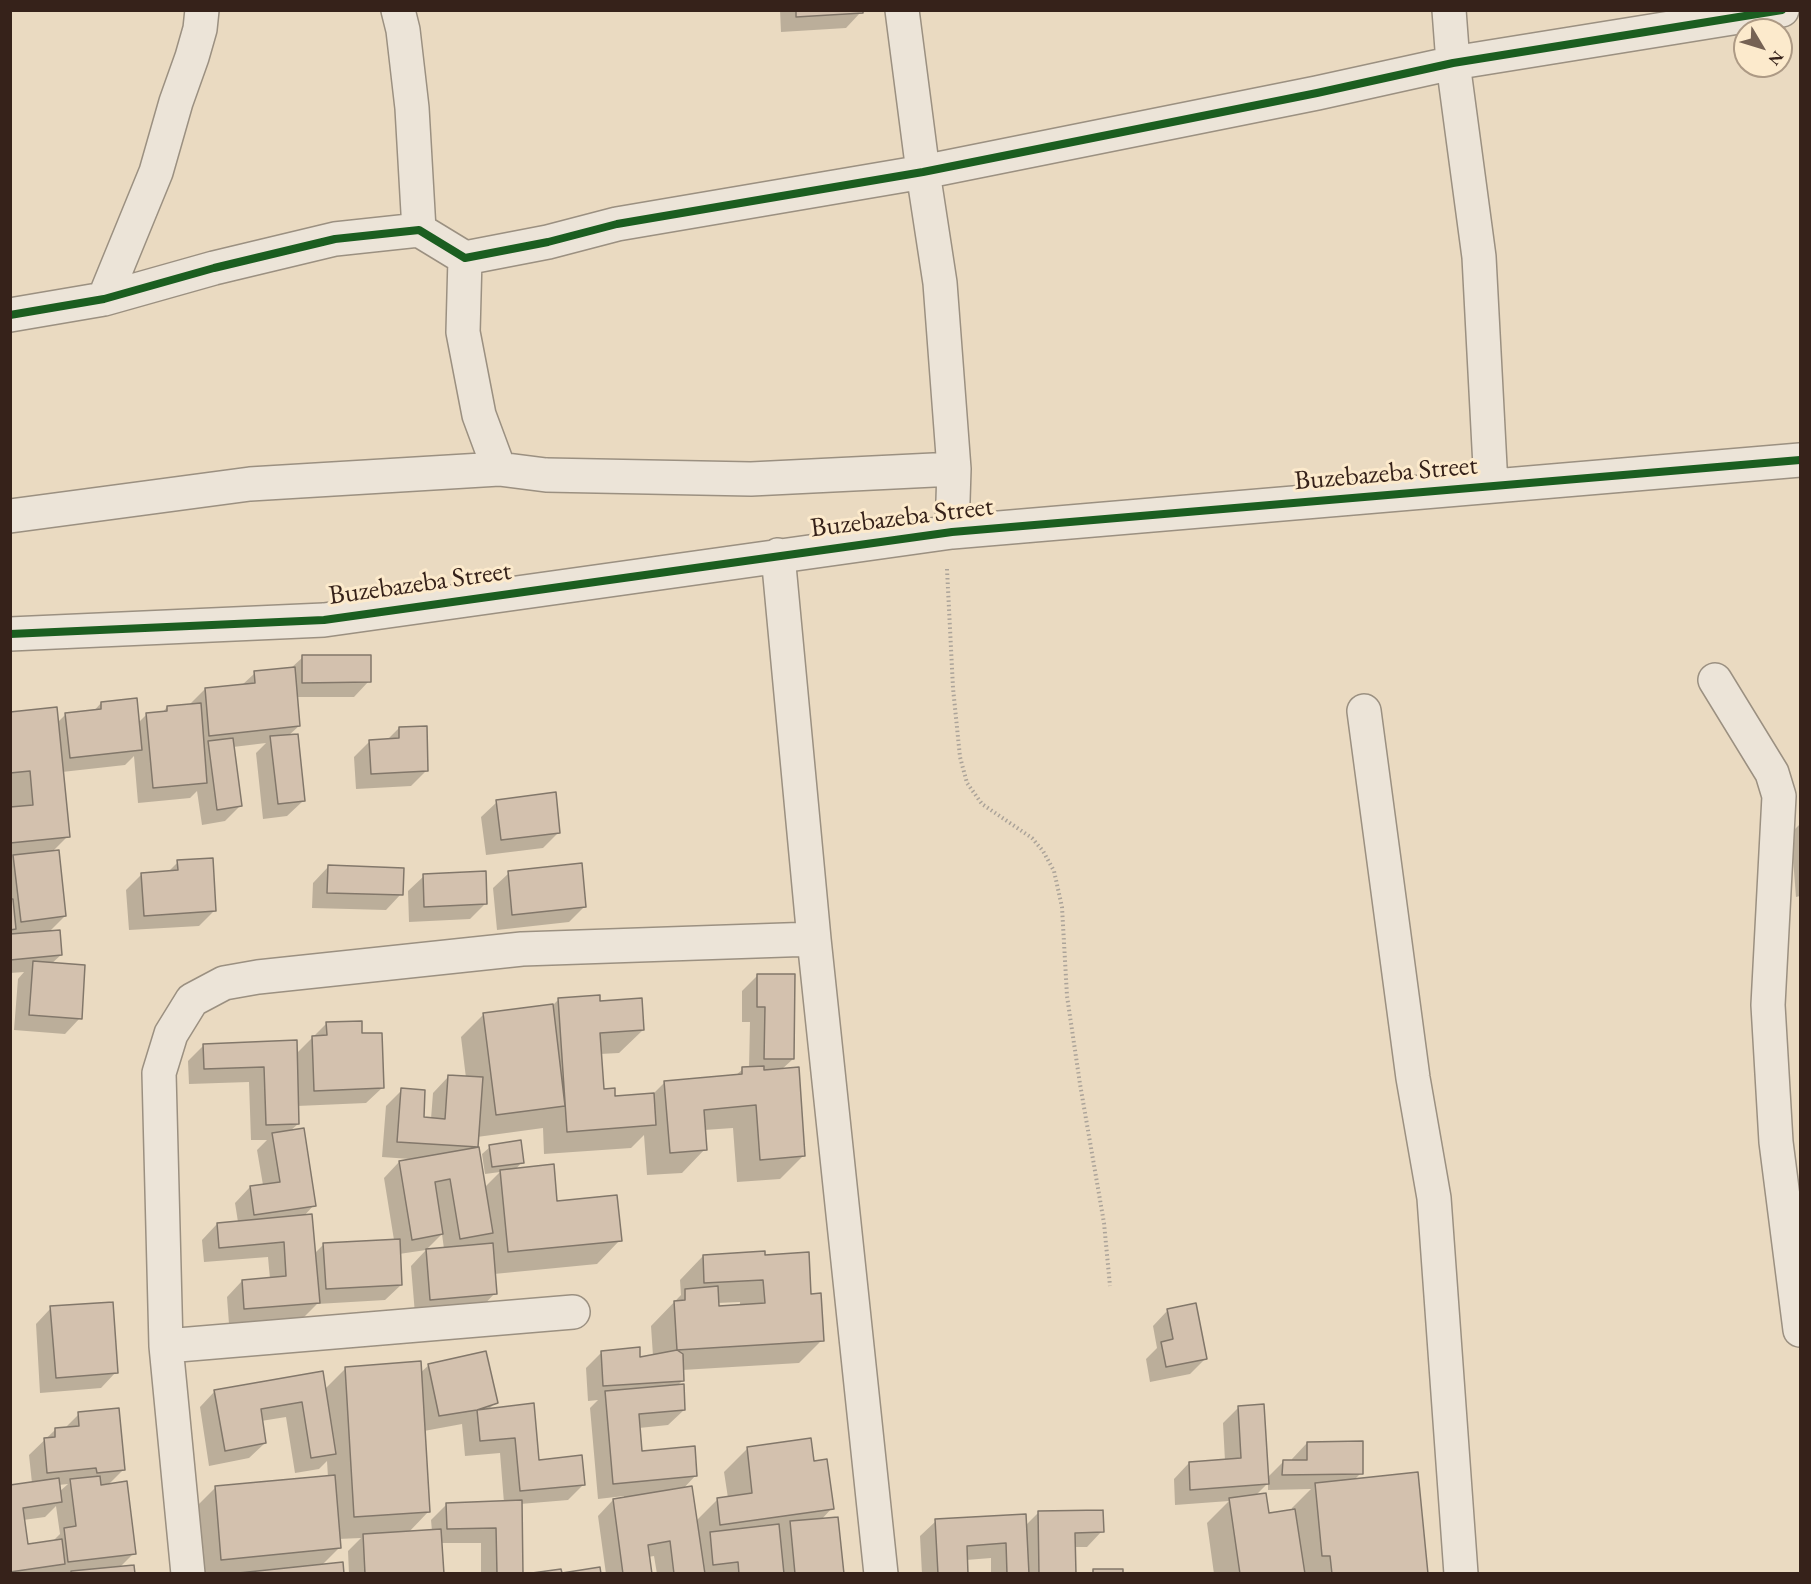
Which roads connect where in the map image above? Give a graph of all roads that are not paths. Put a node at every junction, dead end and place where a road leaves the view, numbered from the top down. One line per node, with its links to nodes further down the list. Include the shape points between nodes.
1 (202, 10): 10 (street, via 156,172)
2 (398, 10): 8 (street, via 412,108)
3 (902, 10): 7 (street)
4 (1449, 10): 6 (street)
5 (1782, 10): 6 (street)
6 (1453, 63): 7 (street); 15 (street, via 1479,257)
7 (923, 172): 9 (street, via 616,224); 14 (street, via 940,283)
8 (419, 230): 9 (street); 10 (street, via 335,239)
9 (465, 258): 13 (street, via 463,332 480,415)
10 (104, 299): 11 (street)
11 (10, 315)
12 (1800, 460): 15 (street, Buzebazeba Street)
13 (499, 469): 14 (street, via 546,475 751,479); 16 (street, via 250,484)
14 (954, 470): 17 (street)
15 (1491, 486): 17 (street, Buzebazeba Street)
16 (10, 516)
17 (949, 532): 18 (street, Buzebazeba Street)
18 (778, 555): 19 (street, Buzebazeba Street, via 324,620); 22 (street)
19 (10, 634)
20 (1715, 680): 24 (street, via 1772,773 1779,796 1768,1005 1776,1142)
21 (1364, 711): 28 (street, via 1413,1078 1434,1198)
22 (814, 939): 25 (street, via 522,949 258,977 224,983 192,1000 171,1034 159,1073); 27 (street)
23 (573, 1312): 25 (street)
24 (1800, 1330)
25 (166, 1346): 26 (street)
26 (188, 1574)
27 (880, 1574)
28 (1461, 1574)

